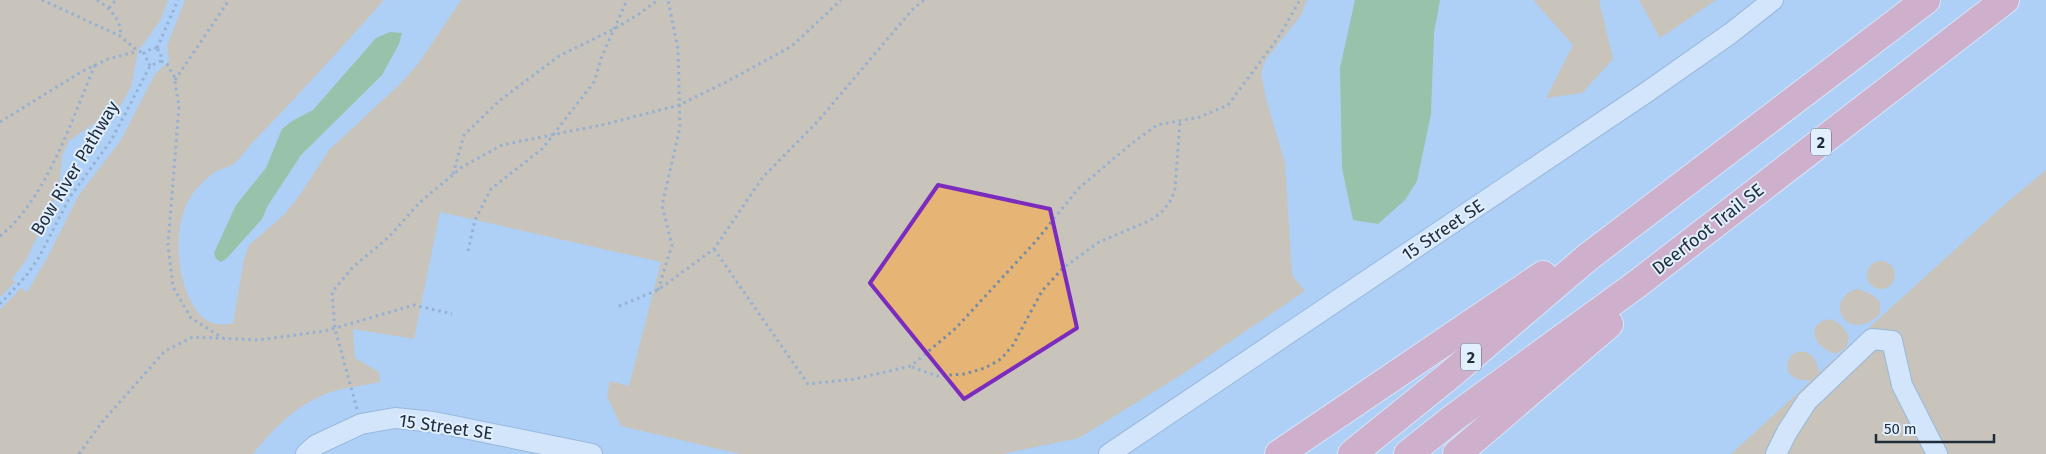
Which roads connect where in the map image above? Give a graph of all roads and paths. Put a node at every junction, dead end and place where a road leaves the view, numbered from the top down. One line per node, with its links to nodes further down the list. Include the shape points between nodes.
1 (42, 0): 17 (path)
2 (97, 0): 15 (path)
3 (116, 0): 15 (path)
4 (178, 0): 18 (path)
5 (229, 0): 24 (path)
6 (626, 0): 16 (path)
7 (658, 0): 16 (path)
8 (668, 0): 25 (path, via 678,49)
9 (841, 0): 25 (path, via 792,46)
10 (924, 0): 31 (path, via 818,121 763,177)
11 (1300, 0): 26 (path, via 1278,38 1228,105 1200,117)
12 (1773, 0): 46 (street, 15 Street SE, via 1647,92)
13 (1926, 0): 33 (highway, 2)
14 (2005, 0): 34 (highway, Deerfoot Trail SE / 2)
15 (109, 8): 17 (path, via 121,30)
16 (614, 29): 28 (path, via 594,82); 29 (path, via 559,56 499,101 464,135)
17 (120, 36): 19 (path)
18 (157, 48): 20 (path); 21 (path)
19 (138, 51): 20 (path); 22 (path)
20 (144, 54): 23 (path)
21 (161, 61): 23 (path); 24 (path, via 171,69)
22 (95, 66): 27 (path); 30 (path, via 35,197)
23 (150, 66): 36 (path, Bow River Pathway, via 112,138 70,197 38,259)
24 (175, 80): 40 (path, via 179,106 168,245 173,287 191,318)
25 (679, 105): 28 (path, via 606,124); 35 (path, via 680,127 662,206 672,245)
26 (1180, 121): 41 (path, via 1157,126 1078,190 956,328); 41 (path, via 1175,189 1171,200 1149,221 1099,242 1063,268 1042,292 1014,345 1001,359 964,374 937,376)
27 (0, 122)
28 (554, 133): 29 (path, via 502,145); 32 (path, via 542,149 491,188 475,220)
29 (453, 174): 39 (path, via 419,203 389,237 353,267 332,292)
30 (0, 236)
31 (714, 249): 35 (path); 41 (path, via 808,384 855,380)
32 (468, 251)
33 (1588, 257): 47 (highway, via 1556,266); 48 (highway, 2)
34 (1637, 284): 49 (highway, Deerfoot Trail SE / 2); 50 (highway, via 1609,323)
35 (658, 290): 37 (path)
36 (0, 304)
37 (619, 306)
38 (452, 314): 39 (path, via 414,305)
39 (335, 329): 40 (path, via 259,340); 42 (path)
40 (224, 338): 43 (path, via 193,337 165,350 103,421)
41 (911, 366)
42 (361, 424): 44 (street, 15 Street SE, via 316,445); 45 (street, 15 Street SE, via 394,418 434,422)
43 (79, 454)
44 (306, 454)
45 (592, 454)
46 (1109, 454)
47 (1279, 454)
48 (1352, 454)
49 (1408, 454)
50 (1457, 454)
51 (1776, 454): 52 (street, via 1807,401 1872,339 1885,339 1892,341 1902,385)
52 (1937, 454)

